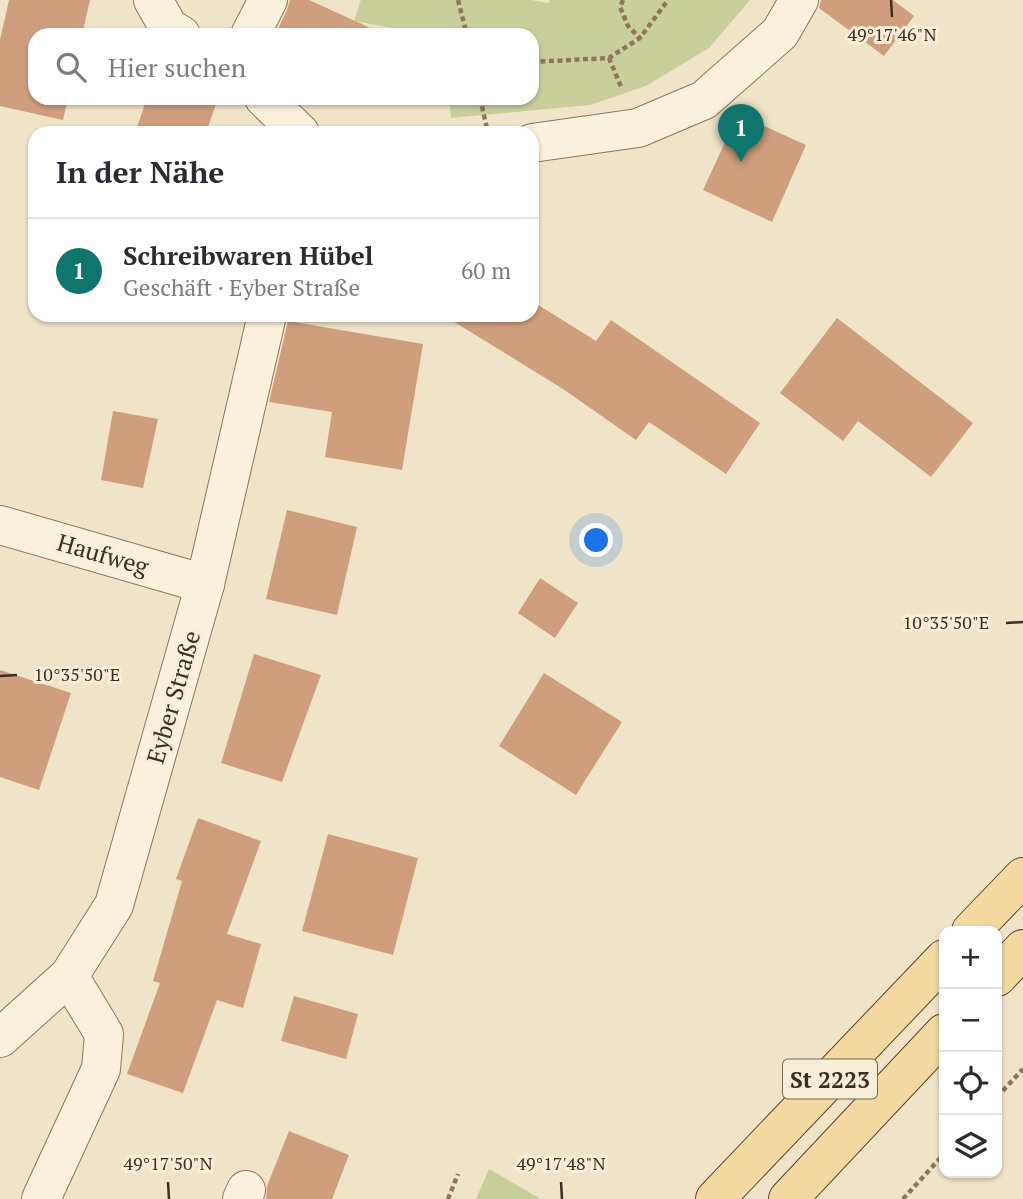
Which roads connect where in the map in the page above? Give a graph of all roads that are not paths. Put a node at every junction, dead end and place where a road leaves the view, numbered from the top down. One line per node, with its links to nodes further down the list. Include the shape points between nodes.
1 (268, 0): 3 (street)
2 (799, 0): 6 (street, via 780,33 704,100 638,128)
3 (254, 28)
4 (271, 105): 5 (street)
5 (293, 126)
6 (539, 142)
7 (265, 322): 9 (street, Eyber Straße)
8 (0, 525): 9 (street, Haufweg)
9 (205, 584): 15 (street, Eyber Straße, via 114,905)
10 (1023, 877): 11 (main road)
11 (976, 926)
12 (1023, 949): 14 (main road)
13 (939, 964): 19 (main road, St 2223)
14 (1002, 972)
15 (69, 975): 16 (street, Eyber Straße); 18 (street, via 103,1034 101,1069)
16 (0, 1038)
17 (939, 1038): 20 (main road, St 2223)
18 (41, 1199)
19 (715, 1199)
20 (788, 1199)

